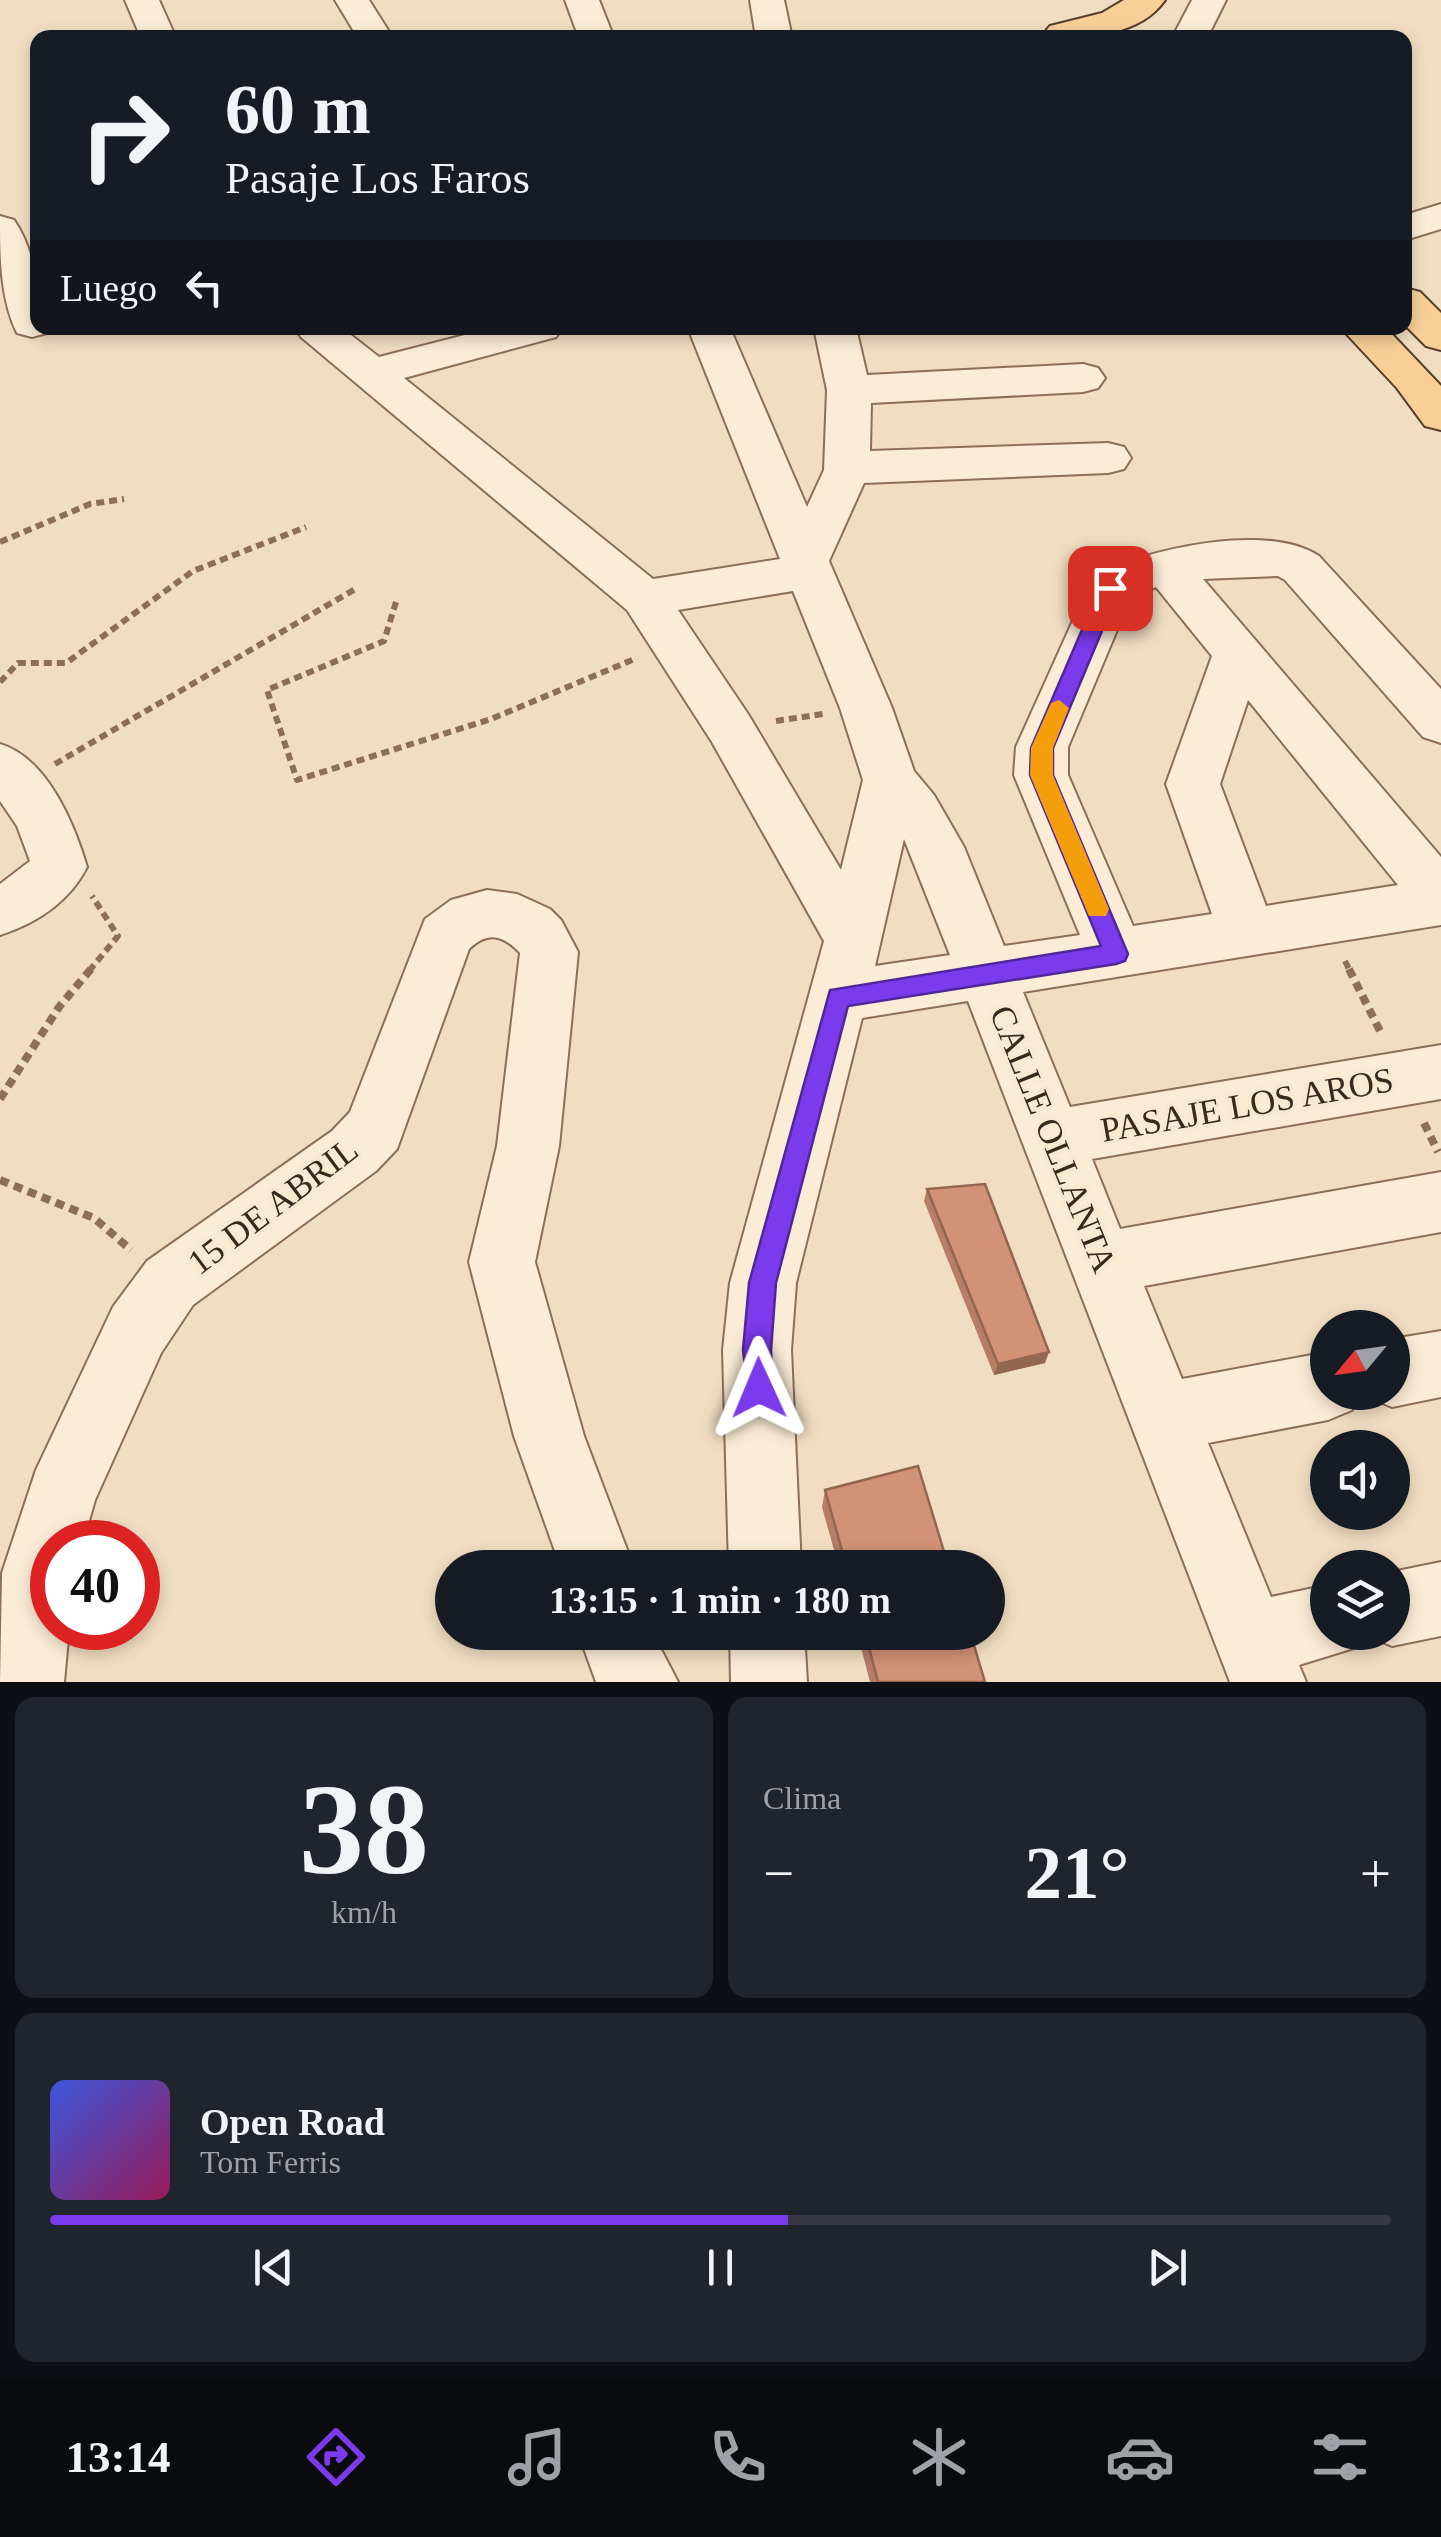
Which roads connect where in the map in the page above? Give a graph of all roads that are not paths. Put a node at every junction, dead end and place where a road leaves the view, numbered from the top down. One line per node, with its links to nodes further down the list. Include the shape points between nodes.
1 (142, 0): 10 (street)
2 (352, 0): 11 (street)
3 (582, 0): 12 (street)
4 (802, 0): 7 (street)
5 (1148, 0): 8 (main road)
6 (1209, 0): 14 (street)
7 (767, 1): 13 (street)
8 (1112, 19): 9 (main road)
9 (1057, 27)
10 (155, 30)
11 (371, 30)
12 (594, 30)
13 (772, 30)
14 (1193, 30)
15 (1441, 216): 16 (street)
16 (1412, 226)
17 (0, 228): 19 (street)
18 (1412, 307): 25 (main road)
19 (23, 326)
20 (325, 335): 26 (street)
21 (515, 335): 26 (street)
22 (712, 335): 32 (street, CALLE OLLANTA)
23 (837, 335): 28 (street)
24 (1369, 335): 29 (main road)
25 (1441, 337)
26 (371, 373): 34 (street)
27 (1083, 378): 28 (street)
28 (850, 390): 31 (street)
29 (1441, 416)
30 (1108, 458): 31 (street)
31 (847, 470): 32 (street)
32 (807, 566): 34 (street); 38 (street, CALLE OLLANTA)
33 (1167, 568): 35 (street); 36 (street, via 1288,558); 42 (street, via 1134,574 1110,588 1042,748 1050,799)
34 (644, 598): 43 (street, via 730,728)
35 (1238, 654): 39 (street); 41 (street, via 1194,784)
36 (1441, 723)
37 (10, 774): 40 (street, via 53,841 59,867 40,888)
38 (890, 780): 43 (street); 44 (street, CALLE OLLANTA, via 936,847)
39 (1441, 900): 41 (street)
40 (0, 912)
41 (1247, 932): 42 (street)
42 (1116, 954): 44 (street)
43 (846, 969): 44 (street); 54 (street, via 763,1283 757,1350)
44 (987, 974): 46 (street, CALLE OLLANTA)
45 (1441, 1072): 46 (street, PASAJE LOS AROS)
46 (1052, 1138): 48 (street, CALLE OLLANTA)
47 (1441, 1202): 48 (street)
48 (1102, 1263): 52 (street, CALLE OLLANTA)
49 (1441, 1364): 50 (street)
50 (1410, 1370)
51 (1310, 1389): 52 (street)
52 (1163, 1417): 60 (street, CALLE OLLANTA)
53 (591, 1550): 61 (street, 15 DE ABRIL, via 548,1436 502,1262 528,1146 548,952 542,933 505,912 458,920 444,936 374,1129 354,1151 170,1283 137,1330 61,1495 38,1573)
54 (764, 1550)
55 (1441, 1599): 56 (street)
56 (1410, 1605)
57 (1310, 1632): 60 (street)
58 (621, 1650): 62 (street)
59 (767, 1650): 63 (street)
60 (1259, 1660)
61 (26, 1682)
62 (640, 1682)
63 (768, 1682)

